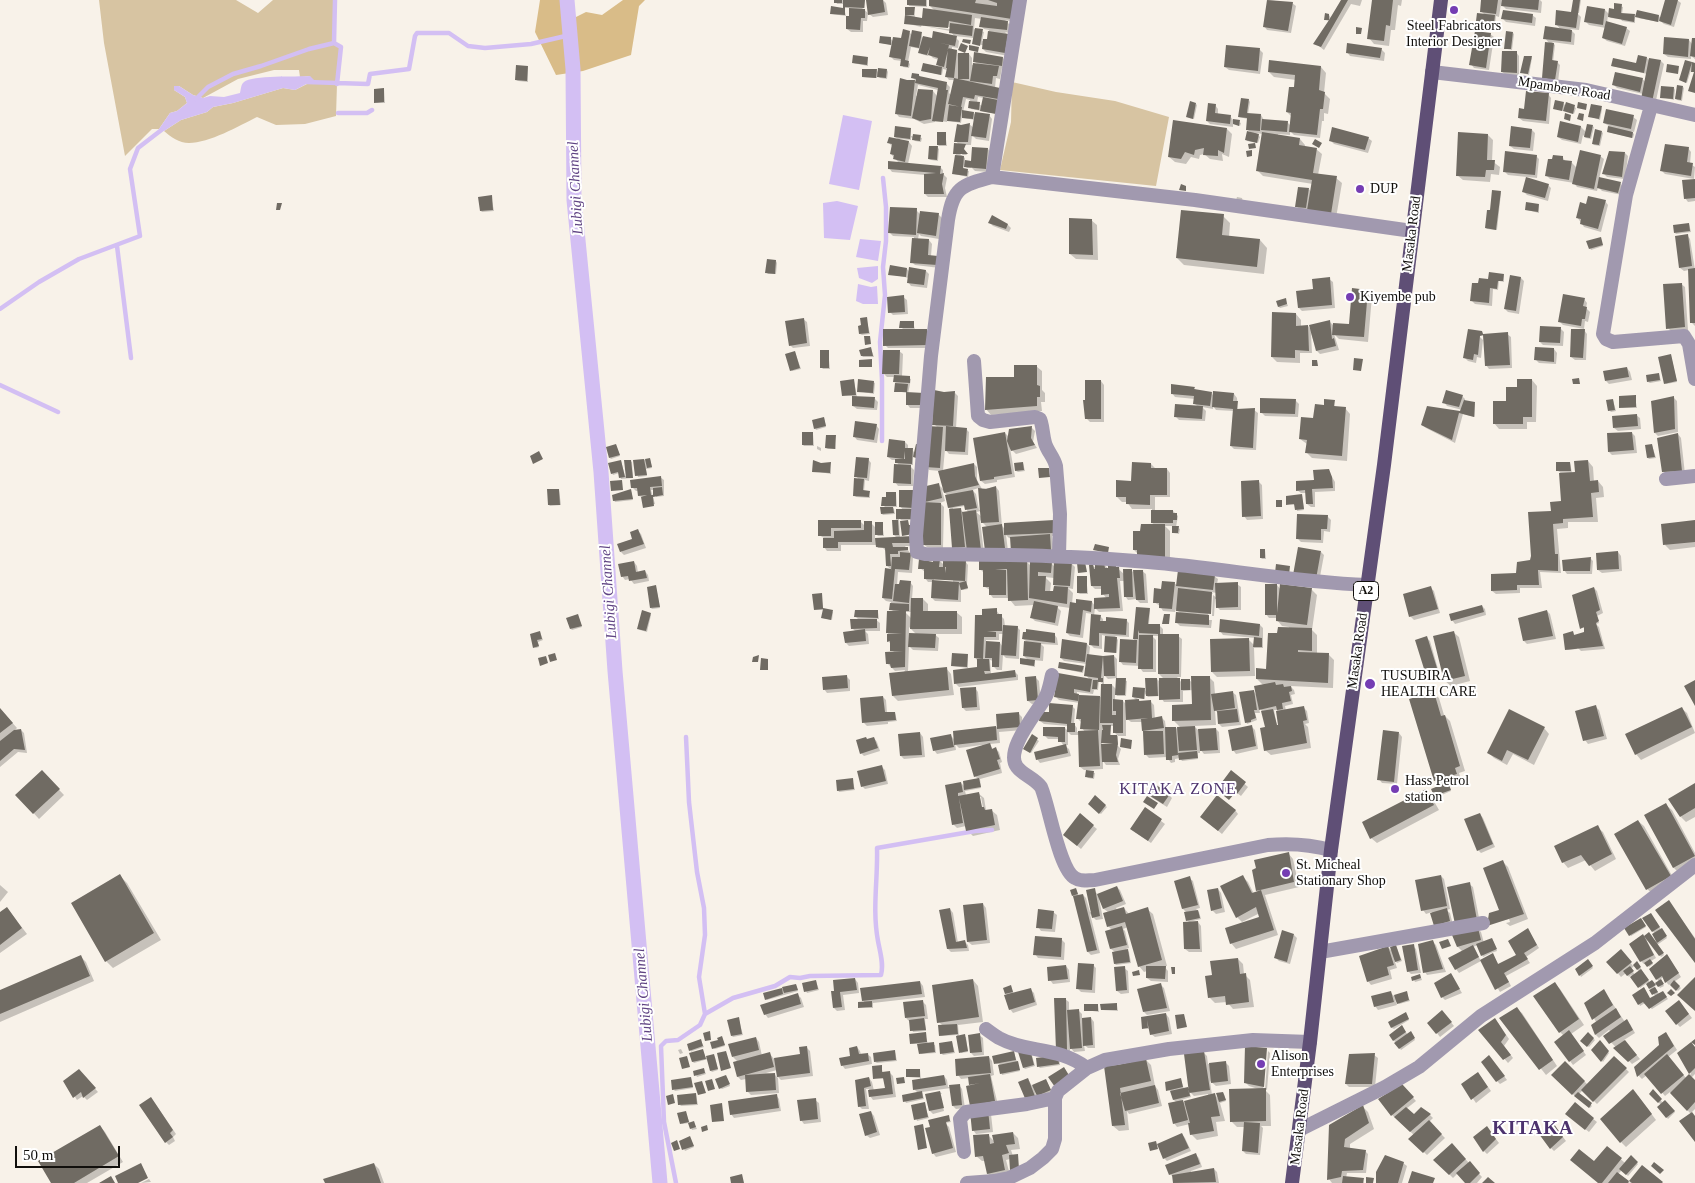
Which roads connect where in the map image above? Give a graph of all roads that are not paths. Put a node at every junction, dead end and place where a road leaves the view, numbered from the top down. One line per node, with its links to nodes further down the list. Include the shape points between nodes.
1 (1020, 0): 6 (street)
2 (1441, 0): 3 (main road, Masaka Road / A2)
3 (1432, 72): 4 (street, Mpambere Road, via 1586,90); 7 (main road, Masaka Road / A2)
4 (1651, 106): 5 (street, Mpambere Road); 9 (street, via 1626,195 1603,334 1613,342 1684,336 1690,344)
5 (1695, 114)
6 (992, 177): 7 (street, via 1195,200); 12 (street, via 964,186 955,194 951,204 931,356 916,548 917,552 925,554)
7 (1412, 231): 13 (main road, Masaka Road / A2)
8 (974, 361): 12 (street, via 978,416 990,422 1040,419 1048,452 1056,466)
9 (1695, 379)
10 (1695, 476): 11 (street)
11 (1666, 479)
12 (1059, 556): 13 (street)
13 (1367, 585): 15 (main road, Masaka Road / A2)
14 (1052, 675): 15 (street, via 1045,698 1029,721 1014,756 1017,766 1041,787 1064,861 1076,879 1095,880 1268,845 1289,843)
15 (1331, 850): 18 (main road, Masaka Road / A2)
16 (1695, 866): 23 (street, via 1595,943 1481,1016 1419,1067)
17 (1483, 923): 18 (street)
18 (1320, 952): 20 (main road, Masaka Road / A2)
19 (986, 1029): 21 (street, via 1021,1046 1063,1055)
20 (1310, 1042): 21 (street, via 1253,1040 1218,1043 1125,1055); 23 (main road, Masaka Road / A2)
21 (1087, 1068): 22 (street)
22 (1054, 1098): 24 (street, via 966,1112 960,1119); 25 (street, via 1055,1139 1052,1149 1043,1158 1009,1178)
23 (1299, 1130): 26 (main road, Masaka Road / A2)
24 (964, 1152)
25 (966, 1183)
26 (1292, 1183)

